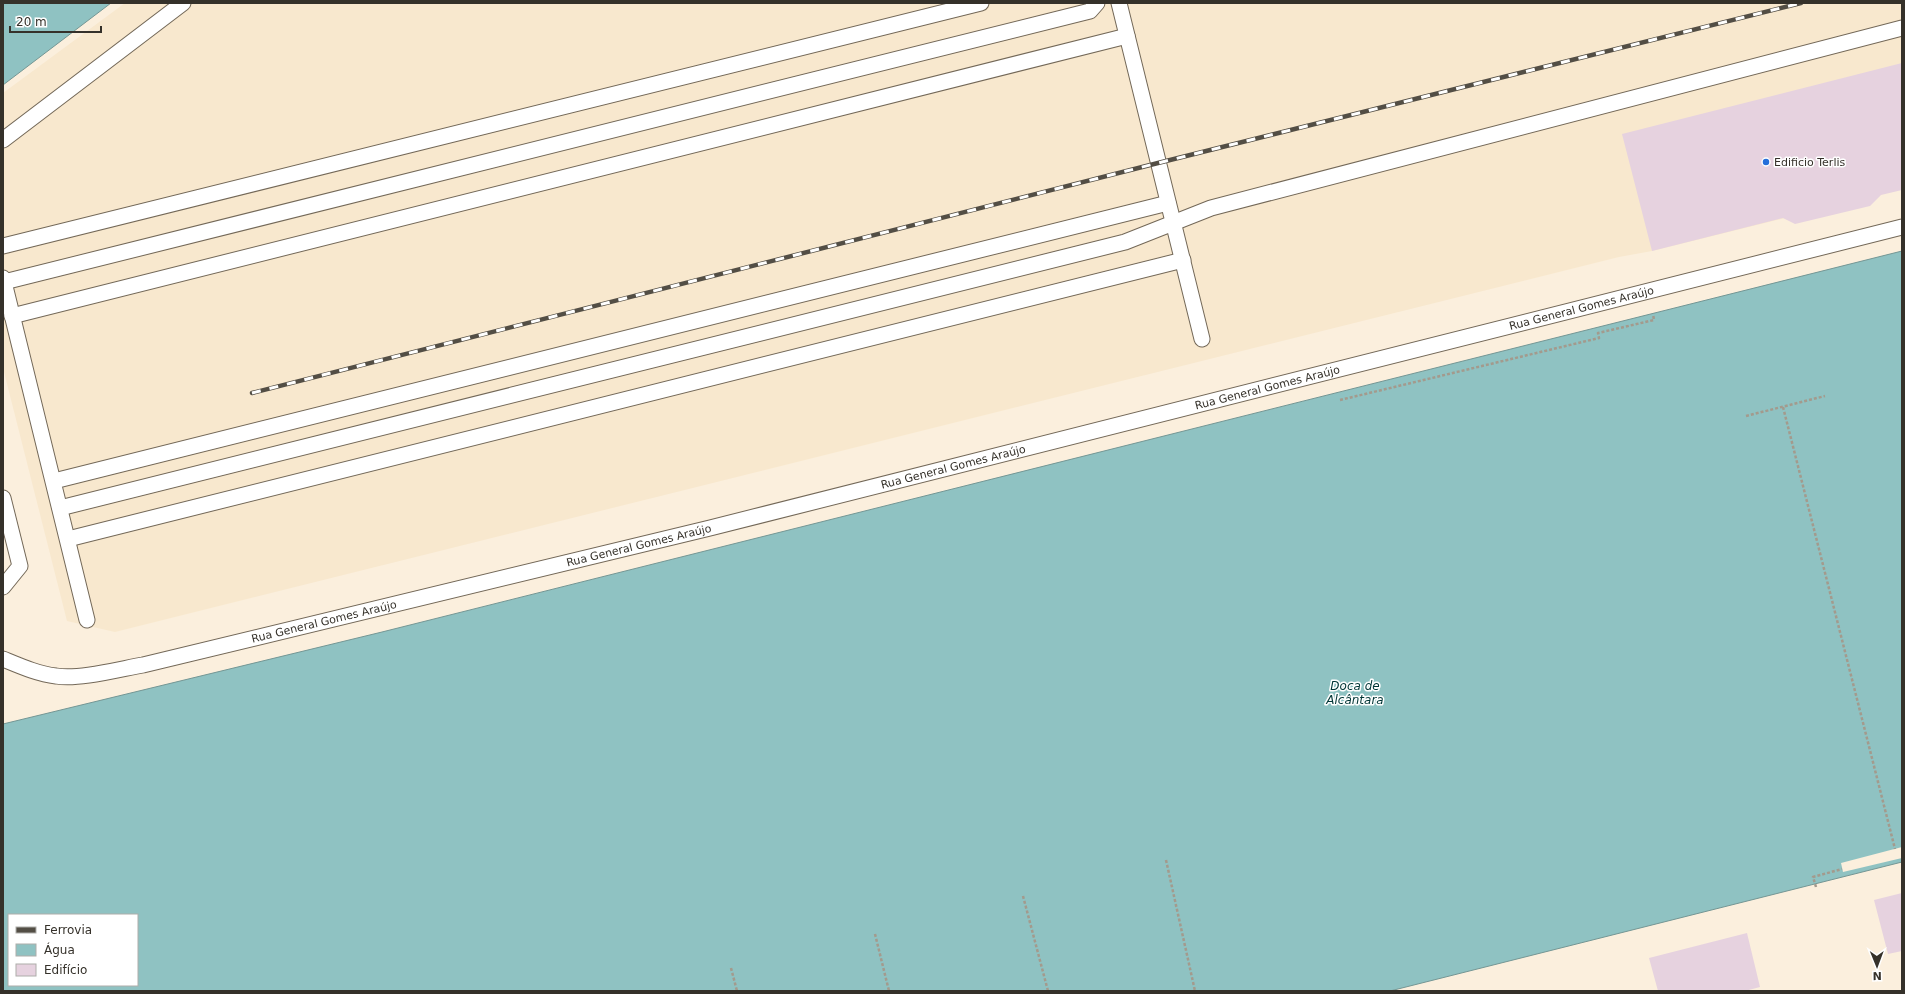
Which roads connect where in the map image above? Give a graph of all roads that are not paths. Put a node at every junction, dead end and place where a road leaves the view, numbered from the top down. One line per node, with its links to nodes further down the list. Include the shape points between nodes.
1 (183, 3): 7 (lane)
2 (981, 3): 11 (lane)
3 (1097, 3): 13 (lane, via 1090,11)
4 (1119, 3): 6 (lane)
5 (1902, 28): 9 (lane, via 1211,208)
6 (1127, 36): 8 (lane); 14 (lane)
7 (3, 140)
8 (1168, 203): 9 (lane); 16 (lane)
9 (1173, 224): 12 (lane); 18 (lane, via 1125,242)
10 (1902, 227): 22 (lane, Rua General Gomes Araújo, via 718,526 143,665 90,675 58,677 31,671)
11 (3, 246)
12 (1183, 260): 15 (lane); 19 (lane)
13 (3, 280): 14 (lane)
14 (12, 316): 16 (lane)
15 (1202, 339)
16 (54, 481): 18 (lane)
17 (3, 498): 20 (lane, via 20,566)
18 (60, 508): 19 (lane)
19 (68, 538): 21 (lane)
20 (3, 587)
21 (87, 620)
22 (3, 659)

